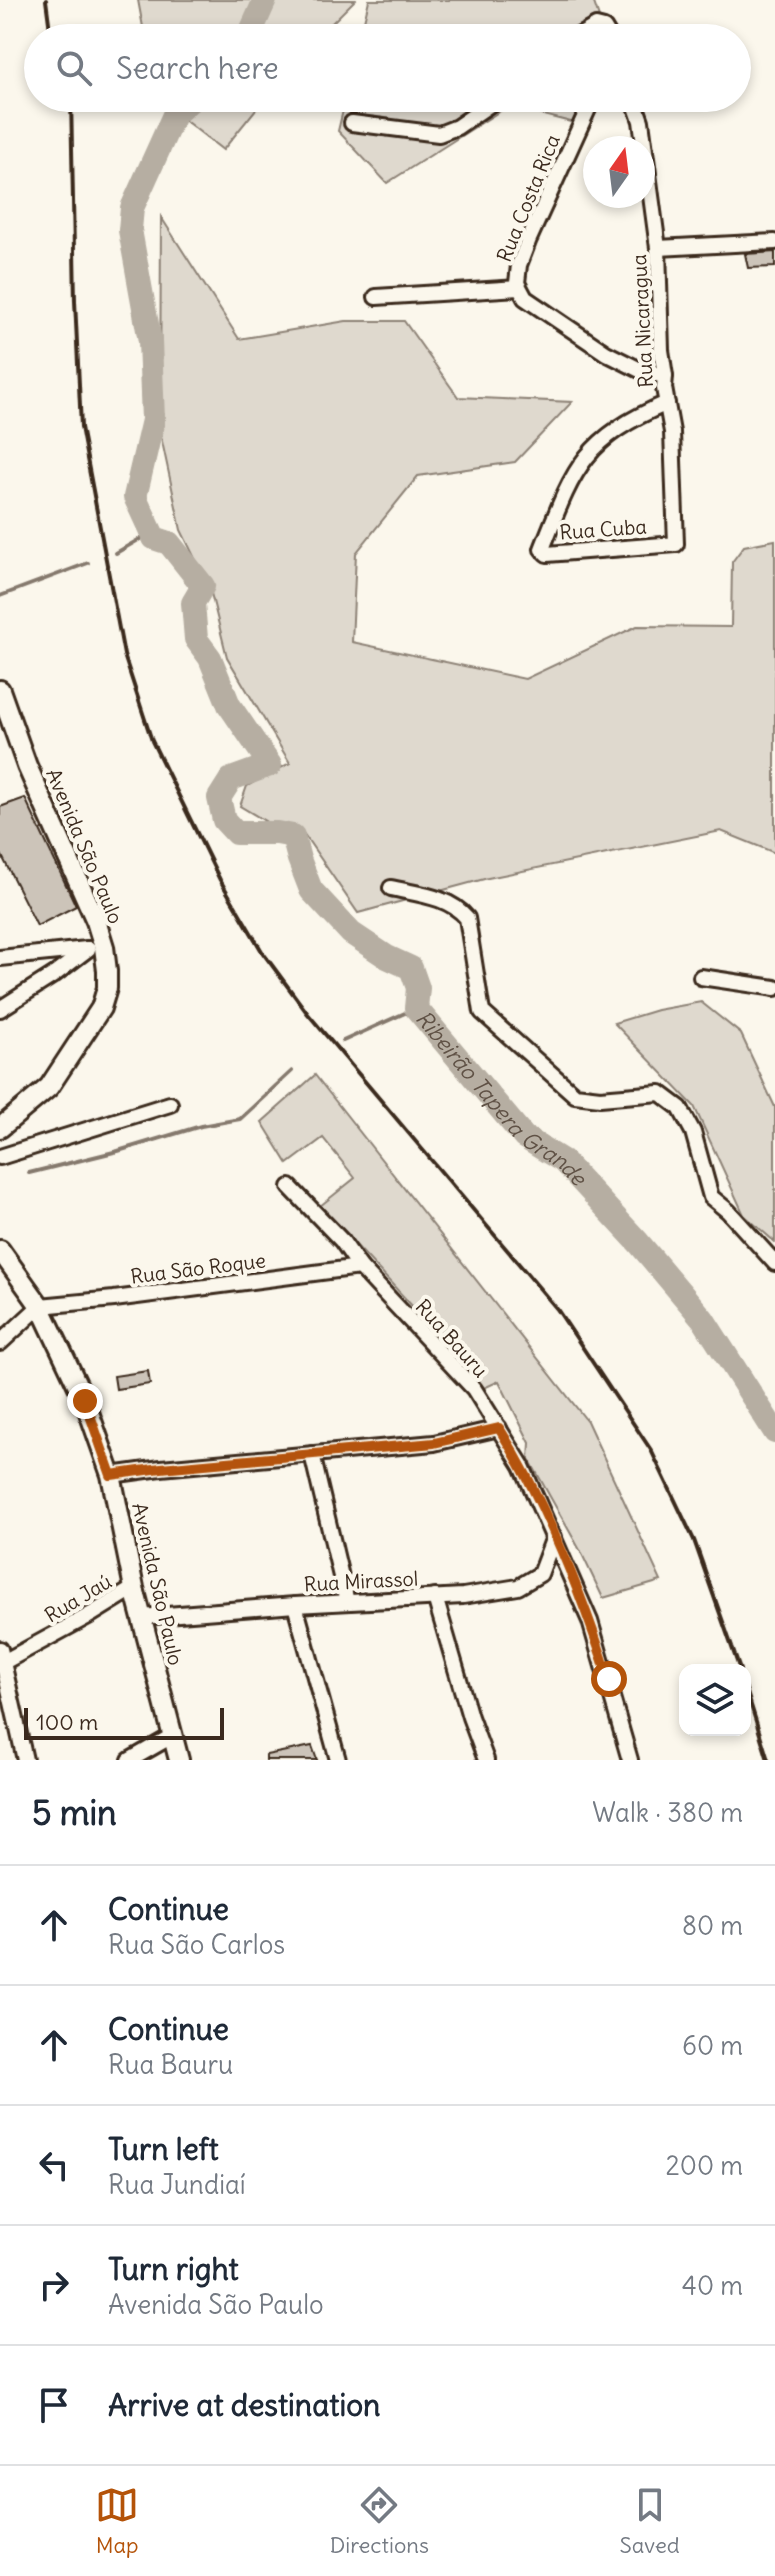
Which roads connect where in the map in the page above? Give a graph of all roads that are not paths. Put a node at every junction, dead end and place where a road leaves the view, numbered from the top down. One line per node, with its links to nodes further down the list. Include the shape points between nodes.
1 (479, 112): 4 (street, via 439,134)
2 (587, 112): 7 (street, Rua Costa Rica, via 519,265)
3 (638, 112): 6 (street, Rua Nicaragua)
4 (352, 123)
5 (775, 242): 6 (street)
6 (658, 248): 9 (street, Rua Nicaragua)
7 (519, 288): 8 (street); 9 (street, Rua Costa Rica, via 525,298 606,353)
8 (376, 297)
9 (665, 376): 10 (street, Rua Nicaragua)
10 (667, 403): 11 (street, Rua Nicaragua); 11 (street, Rua Cuba, via 620,426 592,449 572,476 542,549 547,554)
11 (676, 544)
12 (0, 690): 14 (main road, Avenida São Paulo, via 27,766 96,921)
13 (391, 888): 24 (street, via 459,908 467,918 482,1012 575,1095 660,1093 680,1108 693,1132 711,1197)
14 (96, 948): 15 (street); 18 (street); 20 (main road, Avenida São Paulo, via 107,988 101,1008 49,1087)
15 (1, 956)
16 (701, 977): 17 (street)
17 (775, 988)
18 (0, 1009)
19 (170, 1104): 21 (street)
20 (0, 1128)
21 (0, 1157)
22 (290, 1187): 25 (street, Rua Bauru)
23 (0, 1250): 26 (main road, Avenida São Paulo)
24 (775, 1263)
25 (360, 1267): 26 (street, Rua São Roque); 28 (street, Rua Bauru, via 474,1389)
26 (40, 1306): 27 (street); 30 (main road, Avenida São Paulo, via 85,1401)
27 (0, 1343)
28 (499, 1428): 29 (street, via 434,1443); 31 (street, Rua Bauru)
29 (312, 1454): 30 (street); 34 (street)
30 (111, 1475): 32 (main road, Avenida São Paulo)
31 (554, 1537): 33 (street, Rua Mirassol, via 546,1563 531,1581 494,1592); 44 (street, Rua Bauru, via 590,1621)
32 (134, 1588): 36 (main road, Avenida São Paulo); 37 (street, Rua Jaú)
33 (435, 1597): 34 (street, Rua Mirassol); 43 (street)
34 (347, 1602): 35 (street, Rua Mirassol)
35 (295, 1605): 36 (street, Rua Mirassol); 42 (street)
36 (141, 1617): 38 (main road, Avenida São Paulo)
37 (1, 1658): 39 (street)
38 (172, 1736): 40 (street); 41 (main road, Avenida São Paulo)
39 (25, 1760)
40 (130, 1760)
41 (179, 1760)
42 (338, 1760)
43 (486, 1760)
44 (630, 1760)

